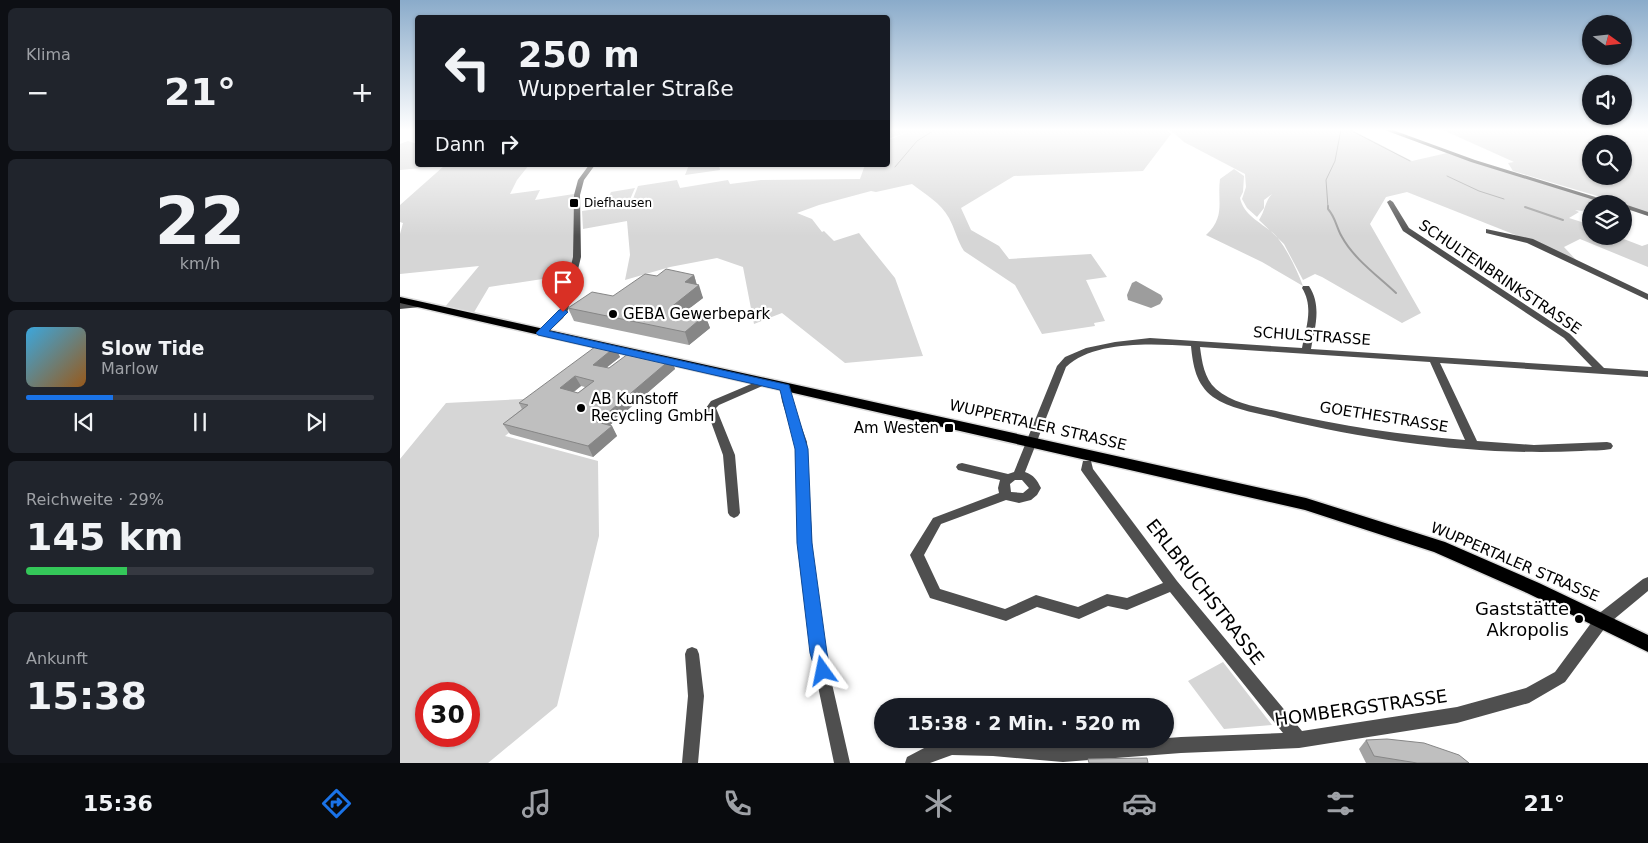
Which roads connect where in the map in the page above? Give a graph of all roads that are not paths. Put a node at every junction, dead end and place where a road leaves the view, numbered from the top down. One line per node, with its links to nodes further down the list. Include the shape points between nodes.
1 (1485, 165): 3 (street)
2 (591, 167): 13 (street, via 581,180 577,195 577,257 564,310)
3 (1585, 195)
4 (1390, 202): 17 (street, SCHULTENBRINKSTRASSE, via 1406,229 1567,336)
5 (1632, 209): 6 (street)
6 (1648, 214)
7 (1489, 231): 9 (street, via 1530,241)
8 (1306, 288): 15 (street, via 1314,303)
9 (1648, 297)
10 (400, 300): 11 (main road, WUPPERTALER STRASSE)
11 (417, 305): 12 (street); 13 (main road, WUPPERTALER STRASSE)
12 (400, 306)
13 (542, 333): 19 (main road, WUPPERTALER STRASSE)
14 (1195, 344): 15 (street, SCHULSTRASSE); 21 (street, SCHULSTRASSE, via 1150,341 1072,356 1062,366); 22 (street, GOETHESTRASSE, via 1198,370 1211,390 1231,403 1348,428)
15 (1306, 350): 16 (street, SCHULSTRASSE)
16 (1433, 359): 17 (street, SCHULSTRASSE); 22 (street)
17 (1601, 370): 18 (street, SCHULSTRASSE)
18 (1648, 374)
19 (763, 382): 20 (main road, WUPPERTALER STRASSE); 28 (street, via 715,403 712,408 729,456)
20 (785, 387): 21 (main road, WUPPERTALER STRASSE); 36 (street, via 802,449 804,543 818,653)
21 (1031, 443): 26 (street); 31 (main road, WUPPERTALER STRASSE, via 1306,504 1439,547)
22 (1472, 444): 23 (street, GOETHESTRASSE, via 1525,448)
23 (1607, 446)
24 (1087, 464): 30 (street, ERLBRUCHSTRASSE, via 1087,470)
25 (962, 467): 26 (street)
26 (1013, 476): 27 (street, via 1004,483); 27 (street, via 1027,476 1035,488 1024,498)
27 (1006, 495): 30 (street, via 937,521 917,555 935,594 1006,615 1036,601 1080,613 1107,600 1127,604)
28 (734, 513)
29 (1648, 583): 31 (street, HOMBERGSTRASSE)
30 (1172, 584): 34 (street, ERLBRUCHSTRASSE)
31 (1602, 620): 32 (main road, WUPPERTALER STRASSE); 34 (street, HOMBERGSTRASSE, via 1560,677 1537,692 1457,715)
32 (1648, 644)
33 (692, 654): 35 (street, via 696,696)
34 (1299, 740): 37 (street, HOMBERGSTRASSE, via 1063,754 958,747 942,749)
35 (690, 763)
36 (842, 763)
37 (913, 763)

